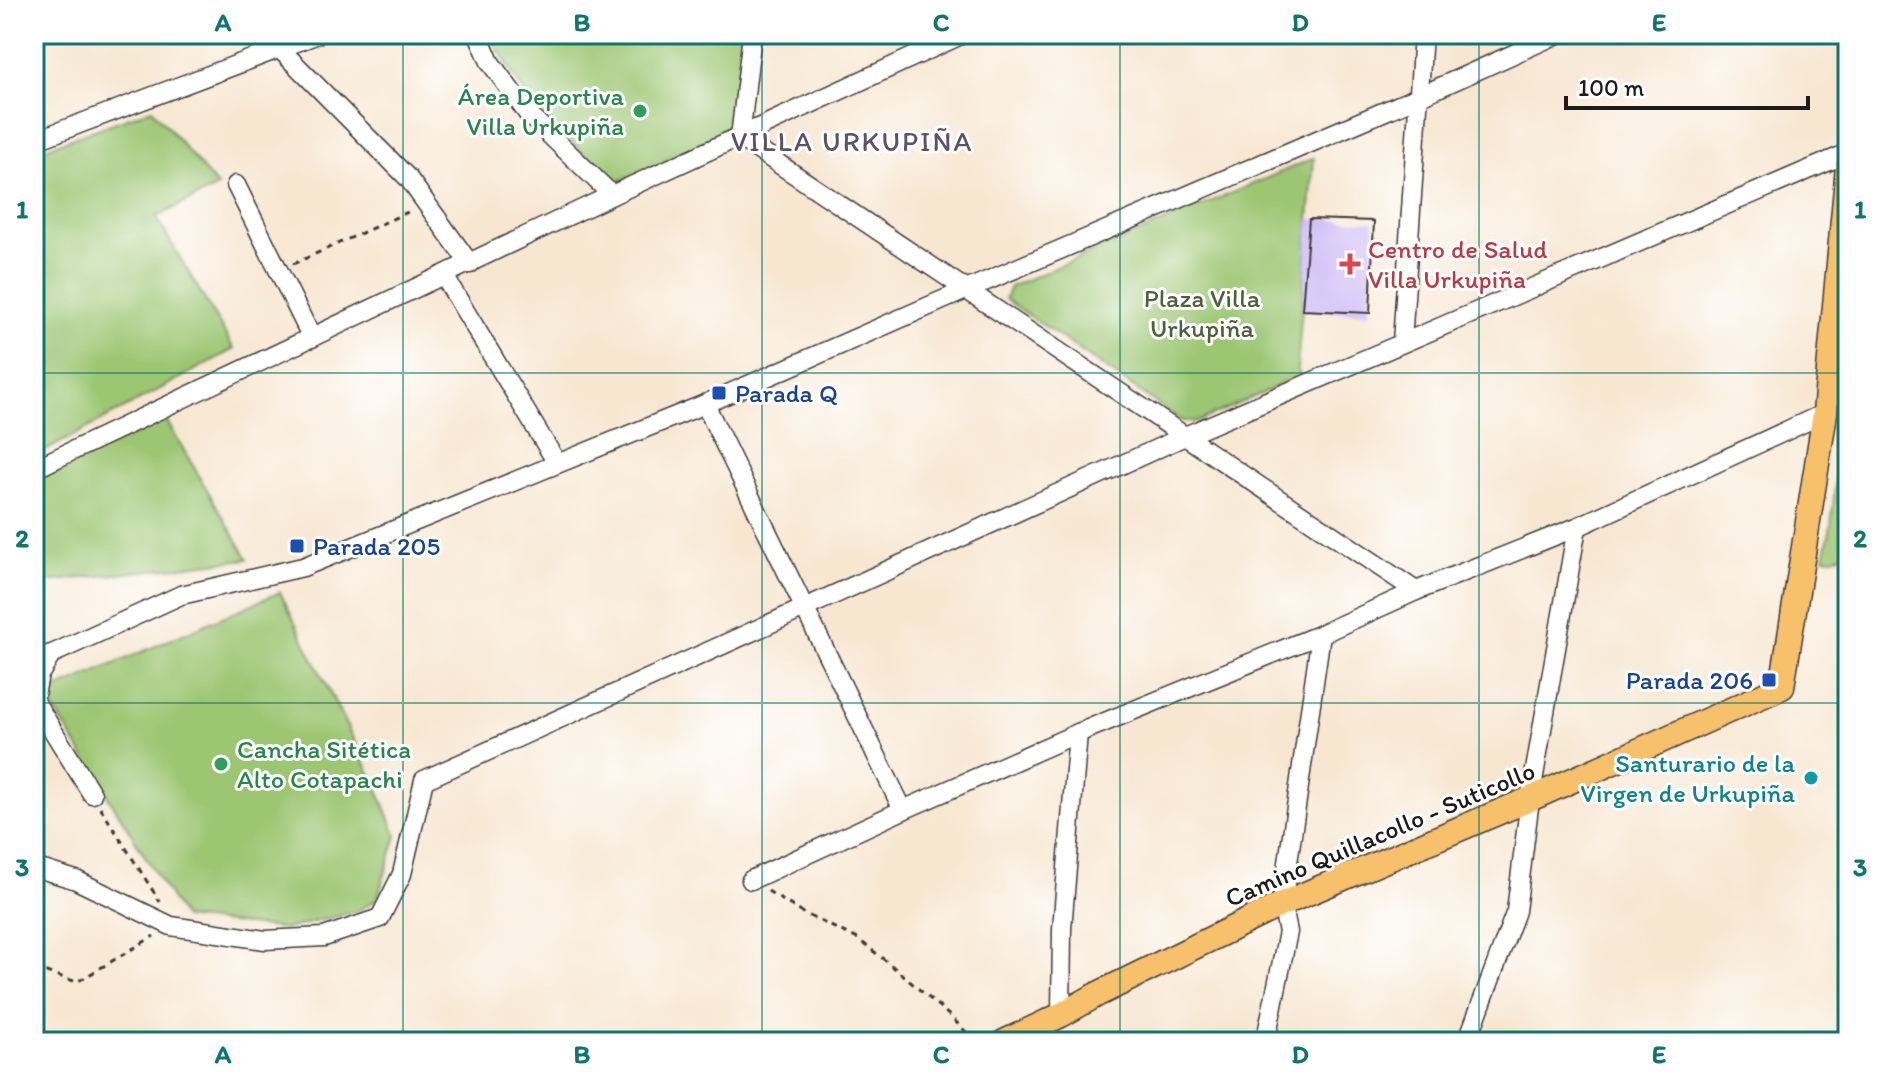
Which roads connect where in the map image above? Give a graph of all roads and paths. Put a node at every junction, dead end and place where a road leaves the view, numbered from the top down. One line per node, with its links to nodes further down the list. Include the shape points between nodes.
1 (318, 34): 7 (street)
2 (478, 34): 14 (street, via 490,62 528,114)
3 (752, 34): 9 (street)
4 (963, 34): 9 (street)
5 (1423, 34): 8 (street)
6 (1558, 34): 8 (street)
7 (280, 49): 10 (street); 15 (street, via 408,178)
8 (1418, 97): 19 (street); 21 (street)
9 (740, 138): 14 (street); 19 (street)
10 (34, 141)
11 (1848, 153): 21 (street)
12 (1848, 166): 23 (main road)
13 (236, 185): 17 (street)
14 (612, 195): 16 (street)
15 (426, 203): 16 (street); 17 (path)
16 (470, 264): 18 (street)
17 (278, 270): 20 (street)
18 (444, 276): 20 (street); 25 (street)
19 (968, 289): 22 (street); 24 (street)
20 (312, 338): 26 (street)
21 (1402, 342): 24 (street)
22 (705, 404): 25 (street); 29 (street)
23 (1825, 413): 27 (street); 34 (main road, Camino Quillacollo - Suticollo, via 1782,687)
24 (1185, 436): 28 (street); 29 (street)
25 (557, 463): 31 (street, via 303,567 181,595)
26 (34, 469)
27 (1577, 527): 28 (street); 34 (street)
28 (1416, 591): 30 (street)
29 (804, 609): 35 (street); 39 (street, via 424,780 402,874 380,918 324,937 265,940)
30 (1321, 634): 32 (street); 38 (street)
31 (43, 656): 33 (street, via 34,700)
32 (1078, 733): 35 (street); 41 (street, via 1062,929)
33 (92, 794): 39 (path)
34 (1530, 799): 38 (main road, Camino Quillacollo - Suticollo); 45 (street, via 1516,911)
35 (903, 810): 37 (street)
36 (34, 867): 39 (street, via 76,880)
37 (751, 880): 42 (path, via 858,939)
38 (1282, 904): 41 (main road, Camino Quillacollo - Suticollo); 44 (street, via 1288,932 1268,1029)
39 (173, 926): 40 (path, via 77,982)
40 (34, 968)
41 (1061, 1015): 43 (main road, Camino Quillacollo - Suticollo)
42 (976, 1042)
43 (1004, 1042)
44 (1271, 1042)
45 (1467, 1042)

